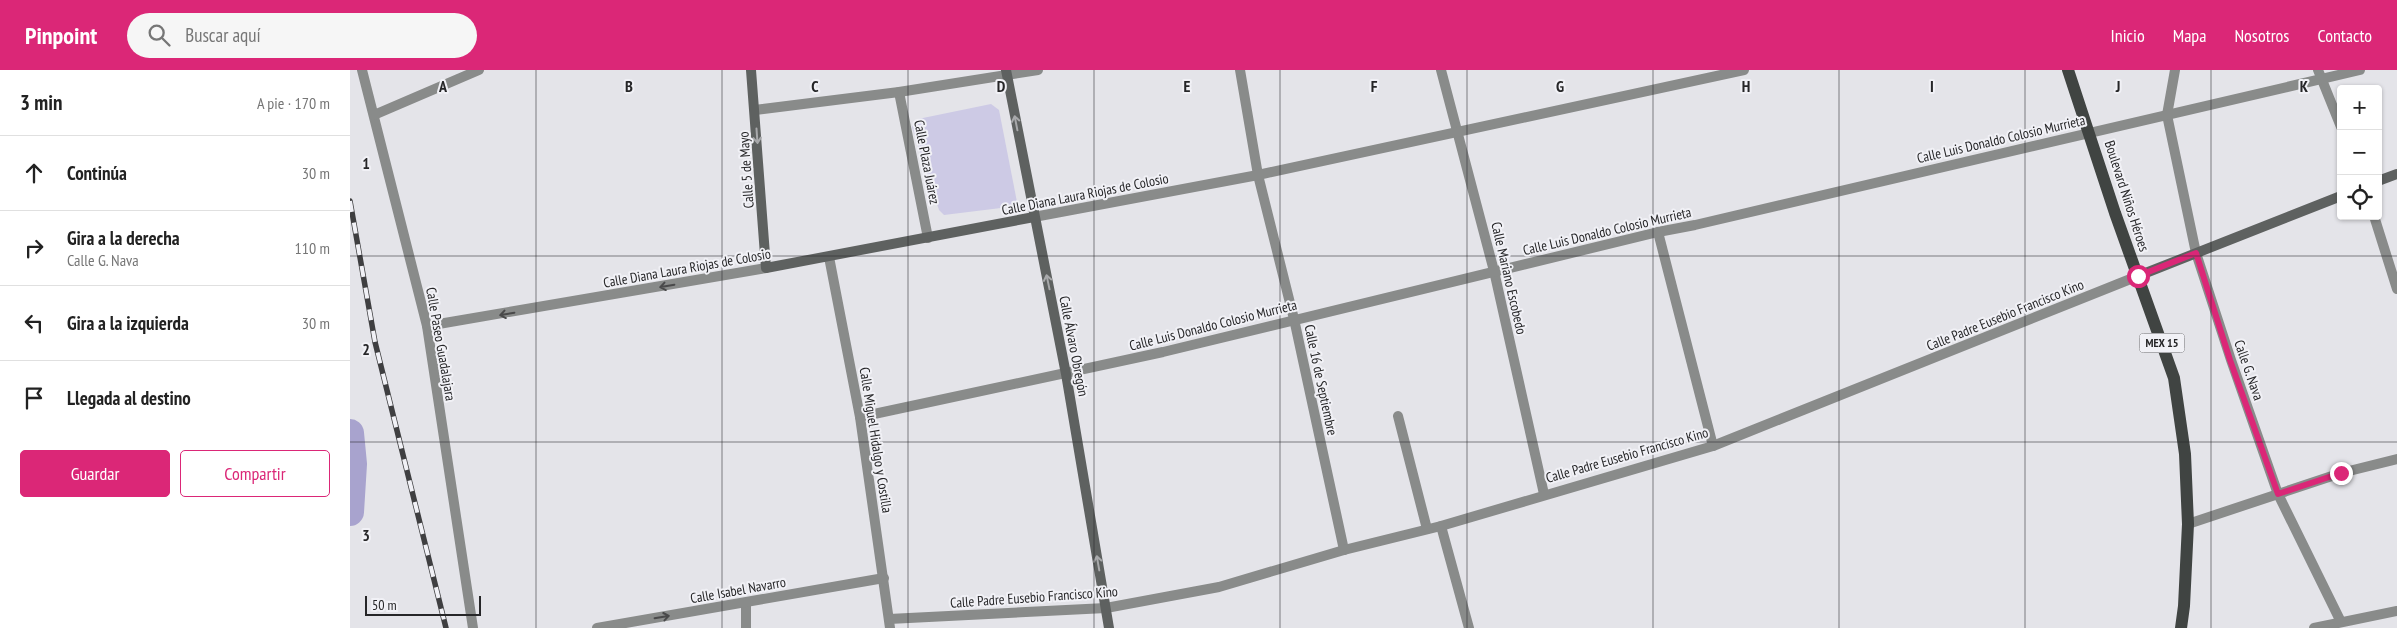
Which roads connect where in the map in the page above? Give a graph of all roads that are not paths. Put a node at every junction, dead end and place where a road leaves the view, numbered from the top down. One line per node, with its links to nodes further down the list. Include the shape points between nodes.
1 (362, 70): 16 (street, Calle Paseo Guadalajara)
2 (479, 70): 16 (street)
3 (751, 70): 15 (street, Calle 5 de Mayo)
4 (1038, 70): 12 (street)
5 (1240, 70): 22 (street, Calle 16 de Septiembre)
6 (1441, 70): 19 (street, Calle Mariano Escobedo)
7 (1744, 70): 11 (street, Calle Diana Laura Riojas de Colosio)
8 (2068, 70): 20 (main road, Boulevard Niños Héroes / MEX 15)
9 (2176, 70): 17 (street)
10 (2360, 70): 13 (street, Calle Luis Donaldo Colosio Murrieta)
11 (1724, 72): 19 (street, Calle Diana Laura Riojas de Colosio)
12 (1006, 73): 14 (street); 25 (street, Calle Álvaro Obregón, one-way to 12)
13 (2320, 74): 17 (street, Calle Luis Donaldo Colosio Murrieta); 18 (street)
14 (899, 92): 15 (street); 28 (street, Calle Plaza Juárez)
15 (756, 110): 31 (street, Calle 5 de Mayo, one-way to 31)
16 (374, 115): 36 (street, Calle Paseo Guadalajara)
17 (2167, 115): 20 (street, Calle Luis Donaldo Colosio Murrieta); 29 (street, Calle G. Nava)
18 (2337, 118)
19 (1458, 131): 22 (street, Calle Diana Laura Riojas de Colosio); 32 (street, Calle Mariano Escobedo)
20 (2090, 132): 27 (street, Calle Luis Donaldo Colosio Murrieta); 33 (main road, Boulevard Niños Héroes / MEX 15)
21 (2397, 174): 23 (street)
22 (1258, 175): 25 (street, Calle Diana Laura Riojas de Colosio); 35 (street, Calle 16 de Septiembre)
23 (2382, 180)
24 (2337, 198): 29 (street, Calle Padre Eusebio Francisco Kino)
25 (1034, 217): 28 (street, Calle Diana Laura Riojas de Colosio); 37 (street, Calle Álvaro Obregón, one-way to 25)
26 (2375, 220): 34 (street)
27 (1658, 232): 32 (street, Calle Luis Donaldo Colosio Murrieta); 40 (street)
28 (928, 238): 30 (street, Calle Diana Laura Riojas de Colosio)
29 (2196, 253): 33 (street, Calle Padre Eusebio Francisco Kino); 43 (street, Calle G. Nava)
30 (829, 257): 31 (street, Calle Diana Laura Riojas de Colosio); 39 (street, Calle Miguel Hidalgo y Costilla)
31 (766, 268): 36 (street, Calle Diana Laura Riojas de Colosio, one-way to 36)
32 (1494, 271): 35 (street, Calle Luis Donaldo Colosio Murrieta); 42 (street, Calle Mariano Escobedo)
33 (2138, 276): 40 (street, Calle Padre Eusebio Francisco Kino); 44 (main road, Boulevard Niños Héroes / MEX 15, via 2174,378 2185,454)
34 (2397, 289)
35 (1294, 319): 37 (street, Calle Luis Donaldo Colosio Murrieta); 47 (street, Calle 16 de Septiembre)
36 (427, 326): 54 (street, Calle Paseo Guadalajara)
37 (1066, 374): 39 (street, Calle Luis Donaldo Colosio Murrieta); 50 (street, Calle Álvaro Obregón, one-way to 37)
38 (1398, 416): 46 (street)
39 (860, 417): 48 (street, Calle Miguel Hidalgo y Costilla)
40 (1713, 446): 42 (street, Calle Padre Eusebio Francisco Kino)
41 (2397, 459): 43 (street)
42 (1544, 494): 45 (street, Calle Padre Eusebio Francisco Kino)
43 (2278, 494): 44 (street); 52 (street, Calle G. Nava)
44 (2188, 524): 59 (main road, Boulevard Niños Héroes / MEX 15)
45 (1441, 526): 46 (street, Calle Padre Eusebio Francisco Kino); 58 (street)
46 (1426, 529): 47 (street, Calle Padre Eusebio Francisco Kino)
47 (1344, 550): 50 (street, Calle Padre Eusebio Francisco Kino, via 1219,587)
48 (884, 578): 49 (street, Calle Isabel Navarro); 53 (street, Calle Miguel Hidalgo y Costilla)
49 (746, 603): 55 (street, Calle Isabel Navarro, one-way to 49); 56 (street)
50 (1106, 608): 53 (street, Calle Padre Eusebio Francisco Kino); 57 (street, Calle Álvaro Obregón)
51 (2397, 611): 52 (street)
52 (2341, 622): 60 (street)
53 (890, 623)
54 (473, 628)
55 (597, 628)
56 (746, 628)
57 (1109, 628)
58 (1469, 628)
59 (2180, 628)
60 (2314, 628)

